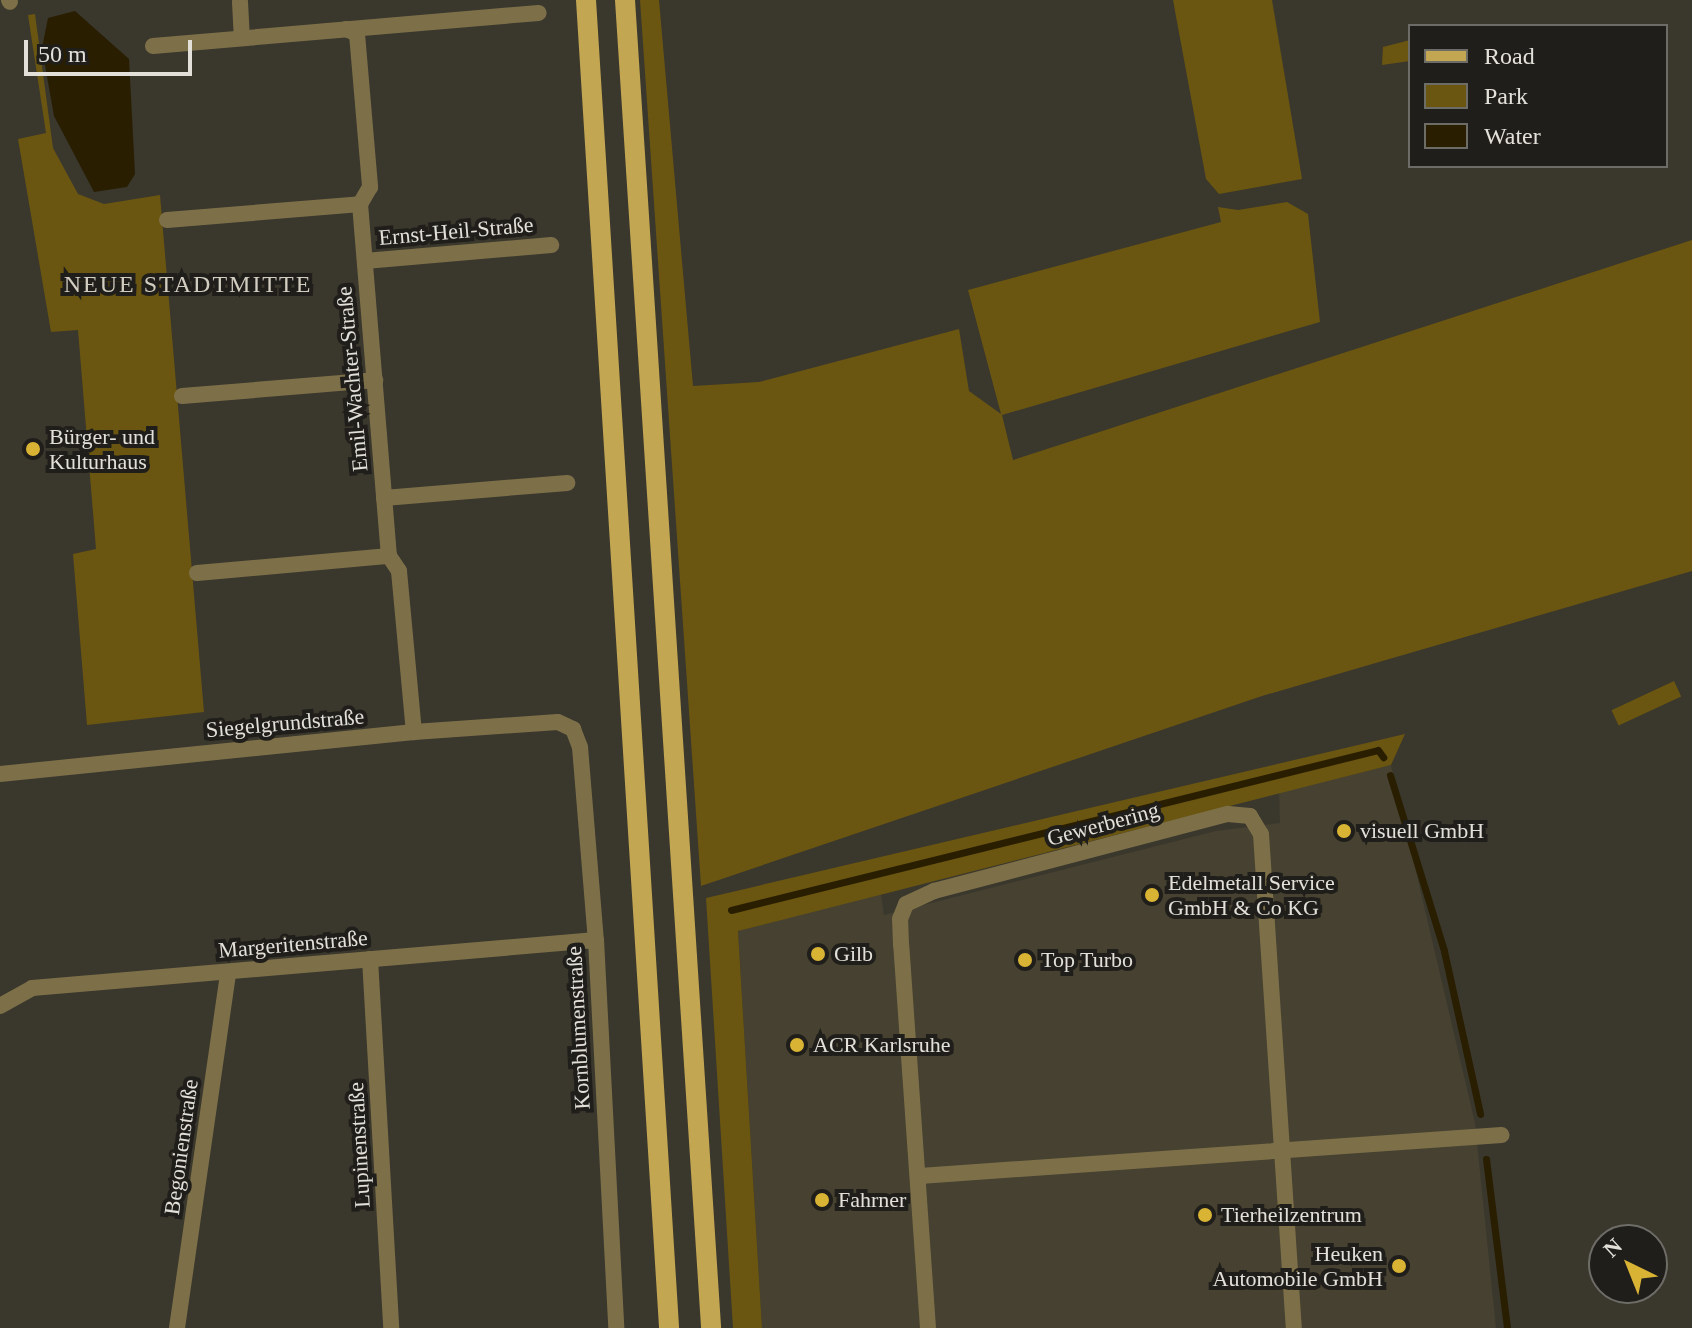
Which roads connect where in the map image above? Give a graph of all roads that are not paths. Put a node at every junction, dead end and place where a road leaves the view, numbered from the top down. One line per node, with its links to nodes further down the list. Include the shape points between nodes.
1 (586, 0): 31 (main road)
2 (625, 0): 32 (main road)
3 (240, 2): 6 (street)
4 (539, 13): 5 (street)
5 (346, 29): 6 (street); 8 (street, Emil-Wachter-Straße, via 357,34 370,187)
6 (242, 38): 7 (street)
7 (153, 46)
8 (360, 204): 9 (street); 11 (street, Emil-Wachter-Straße)
9 (167, 220)
10 (551, 245): 11 (street, Ernst-Heil-Straße)
11 (365, 261): 12 (street, Emil-Wachter-Straße)
12 (375, 380): 13 (street); 15 (street, Emil-Wachter-Straße)
13 (182, 396)
14 (567, 483): 15 (street)
15 (384, 498): 16 (street, Emil-Wachter-Straße)
16 (389, 556): 17 (street); 19 (street, Emil-Wachter-Straße, via 399,571)
17 (197, 573)
18 (573, 729): 19 (street, Siegelgrundstraße, via 558,722); 21 (street, Kornblumenstraße, via 580,747)
19 (414, 732): 20 (street, Siegelgrundstraße)
20 (0, 774)
21 (596, 940): 22 (street, Margeritenstraße); 30 (street, Kornblumenstraße)
22 (370, 959): 23 (street, Margeritenstraße); 29 (street, Lupinenstraße)
23 (228, 973): 24 (street, Margeritenstraße, via 32,988); 28 (street, Begonienstraße)
24 (0, 1006)
25 (1502, 1135): 26 (street)
26 (1282, 1151): 27 (street); 27 (street, Gewerbering, via 1261,834 1250,816 1228,814 934,891 906,904 900,932); 34 (street, Gewerbering)
27 (920, 1176): 33 (street, Gewerbering)
28 (177, 1328)
29 (391, 1328)
30 (616, 1328)
31 (669, 1328)
32 (711, 1328)
33 (928, 1328)
34 (1294, 1328)

